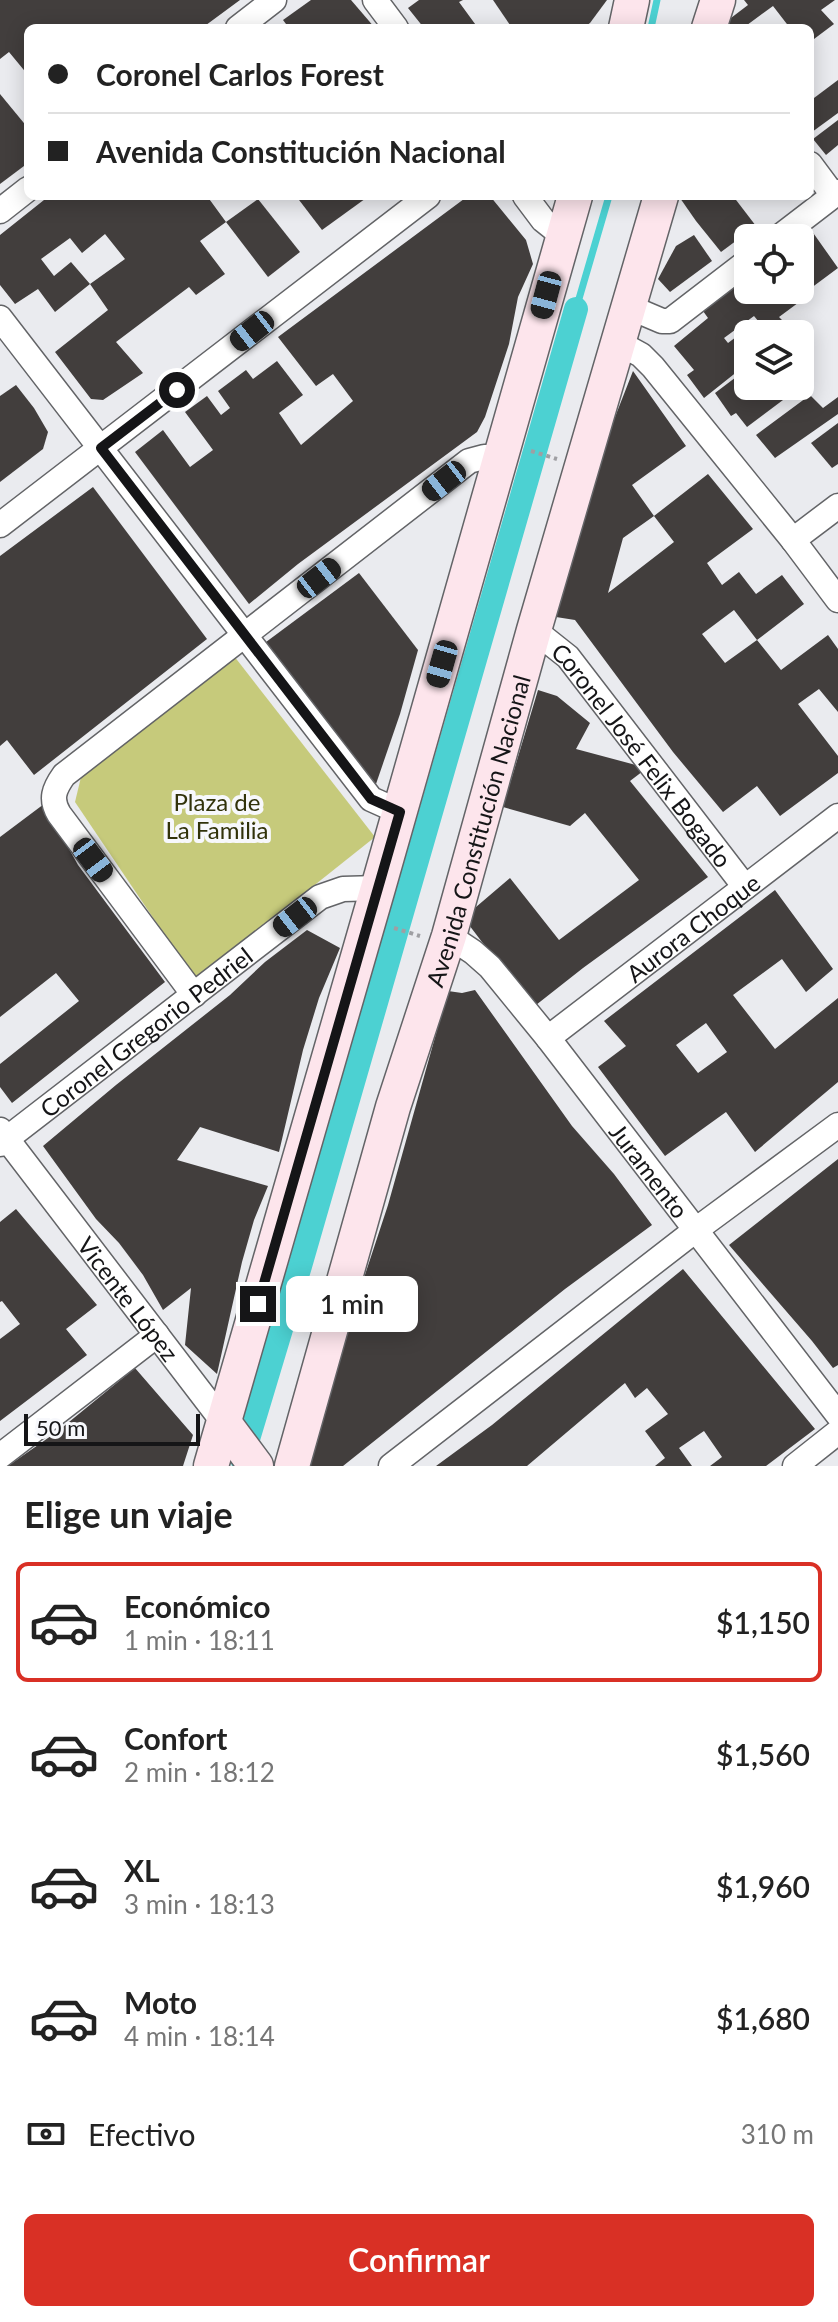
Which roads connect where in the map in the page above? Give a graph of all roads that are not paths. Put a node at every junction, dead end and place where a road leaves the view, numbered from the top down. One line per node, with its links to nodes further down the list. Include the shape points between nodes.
1 (274, 0): 5 (street)
2 (375, 0): 6 (street)
3 (632, 0): 7 (main road)
4 (718, 0): 8 (main road)
5 (243, 24)
6 (393, 24)
7 (627, 24)
8 (710, 24)
9 (814, 168): 11 (street)
10 (24, 192): 16 (street)
11 (836, 193): 17 (street)
12 (423, 200): 23 (street)
13 (528, 200): 18 (street)
14 (574, 200): 18 (main road)
15 (660, 200): 20 (main road, Avenida Constitución Nacional)
16 (0, 211)
17 (796, 224)
18 (563, 236): 24 (main road)
19 (734, 272): 20 (street, via 670,321)
20 (629, 307): 22 (main road, Avenida Constitución Nacional)
21 (0, 318): 23 (street)
22 (619, 343): 27 (street, via 653,367); 29 (main road, Avenida Constitución Nacional)
23 (101, 448): 26 (street); 30 (street)
24 (511, 453): 30 (street, via 469,461); 31 (main road)
25 (838, 506): 27 (street)
26 (0, 525)
27 (793, 540): 28 (street)
28 (838, 600)
29 (534, 630): 33 (street, Coronel José Felix Bogado, via 568,657); 35 (main road, Avenida Constitución Nacional)
30 (244, 636): 31 (street, via 371,799); 36 (street, via 64,775 53,795 59,814)
31 (400, 812): 34 (main road)
32 (838, 816): 33 (street, Aurora Choque)
33 (745, 887): 37 (street, Aurora Choque)
34 (378, 888): 36 (street, Coronel Gregorio Pedriel, via 343,889 320,897); 43 (main road)
35 (448, 940): 37 (street, Juramento, via 490,967); 48 (main road, Avenida Constitución Nacional, via 393,1107)
36 (194, 995): 39 (street, Coronel Gregorio Pedriel)
37 (548, 1038): 40 (street, Juramento)
38 (838, 1125): 40 (street)
39 (2, 1137): 41 (street, Vicente López)
40 (697, 1229): 42 (street, Juramento); 49 (street)
41 (157, 1335): 43 (street, Vicente López); 45 (street)
42 (838, 1415)
43 (224, 1423): 46 (main road); 47 (main road, Vicente López)
44 (838, 1432): 50 (street)
45 (0, 1456)
46 (211, 1466)
47 (256, 1466)
48 (292, 1466)
49 (391, 1466)
50 (795, 1466)

